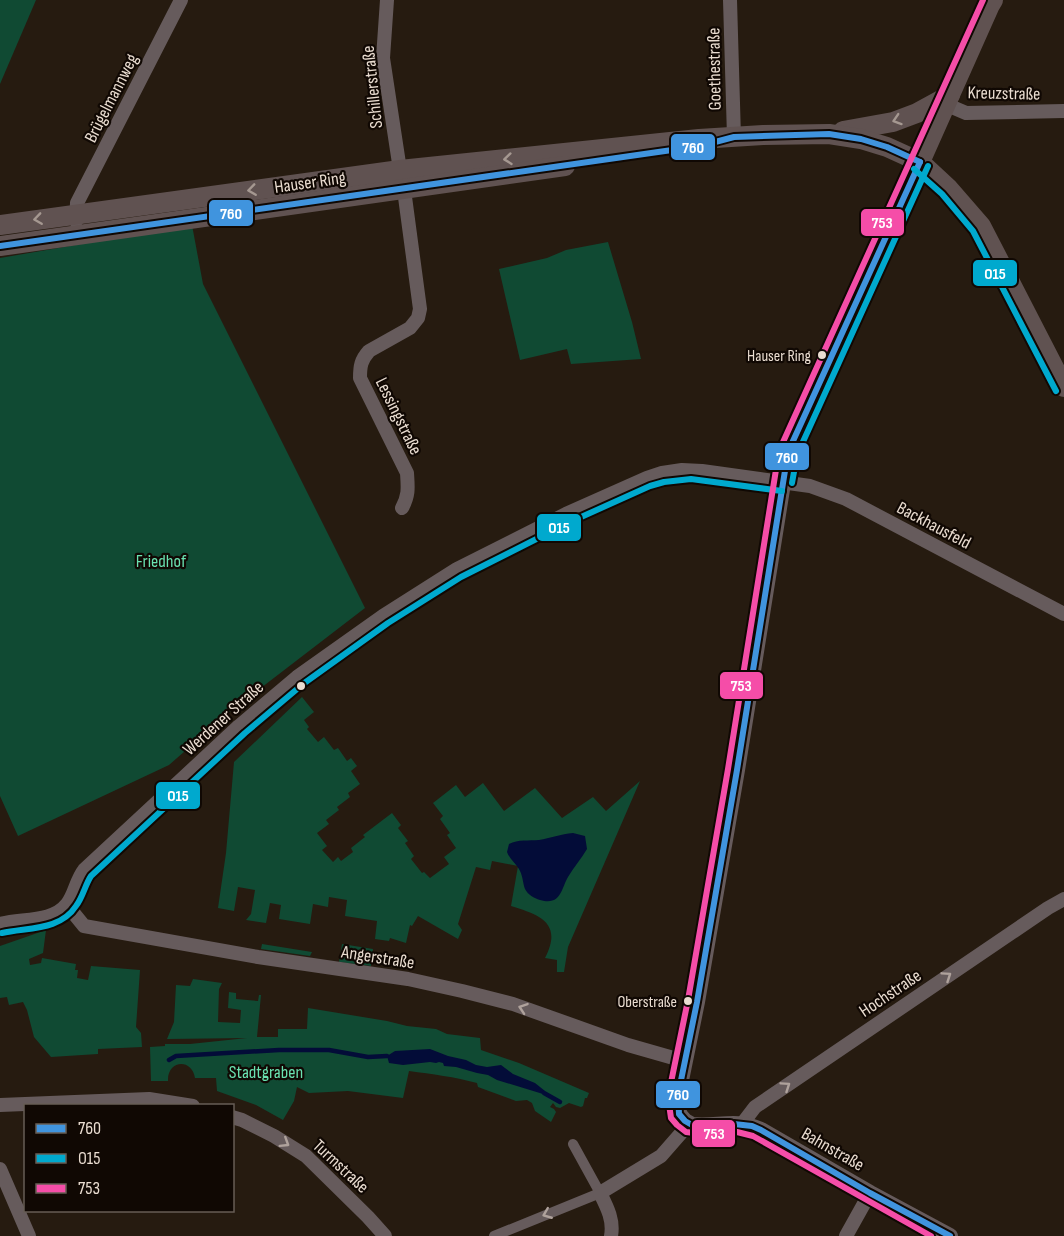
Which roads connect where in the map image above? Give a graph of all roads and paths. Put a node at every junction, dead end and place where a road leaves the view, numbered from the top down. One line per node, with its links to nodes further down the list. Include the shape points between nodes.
1 (181, 0): 11 (street, Brügelmannweg, via 77,203)
2 (387, 0): 10 (street, Schillerstraße, via 383,58)
3 (730, 0): 8 (street, Goethestraße)
4 (991, 2): 5 (main road)
5 (947, 100): 6 (street, Kreuzstraße, via 966,113); 7 (main road, Hauser Ring, one-way to 7, via 893,122); 9 (main road)
6 (1064, 111)
7 (829, 134): 8 (main road, Hauser Ring); 9 (main road, Hauser Ring, via 870,141)
8 (734, 137): 10 (main road, Hauser Ring)
9 (920, 162): 15 (main road, Hauser Ring, via 981,226); 16 (street, via 788,452)
10 (402, 179): 11 (main road, Hauser Ring, one-way to 11); 13 (main road, Hauser Ring); 17 (street, Lessingstraße, via 420,309 410,328 369,351 360,364 360,378 406,473 407,499)
11 (76, 213): 12 (main road, Hauser Ring, one-way to 12); 13 (street)
12 (0, 225)
13 (75, 235): 14 (main road, Hauser Ring)
14 (0, 246)
15 (1064, 387)
16 (783, 482): 18 (street, Werdener Straße, via 673,471 647,478); 20 (street, Backhausfeld, via 810,486 846,499); 24 (street, via 737,770)
17 (402, 508)
18 (566, 514): 19 (street); 22 (street, Werdener Straße, via 498,555 457,569 297,677 84,870)
19 (556, 532)
20 (1064, 614)
21 (1064, 898): 31 (street, Hochstraße, one-way to 21, via 754,1107)
22 (67, 905): 23 (street, via 49,916); 24 (street, Angerstraße, one-way to 22, via 497,1000 408,979 84,926)
23 (0, 924)
24 (684, 1061): 30 (street, via 678,1111)
25 (24, 1104): 28 (street)
26 (25, 1104): 27 (street, via 149,1099)
27 (180, 1104)
28 (0, 1105)
29 (234, 1118): 37 (street, Turmstraße, one-way to 37, via 306,1156)
30 (689, 1124): 31 (street, Bahnstraße); 34 (street, via 661,1156)
31 (742, 1124): 35 (street, Bahnstraße, via 770,1135)
32 (573, 1144): 34 (street)
33 (0, 1169): 36 (street)
34 (600, 1193): 38 (street, one-way to 38); 39 (street, via 612,1219)
35 (870, 1193): 40 (street); 41 (street, Bahnstraße)
36 (29, 1236)
37 (385, 1236)
38 (494, 1236)
39 (611, 1236)
40 (846, 1236)
41 (950, 1236)

